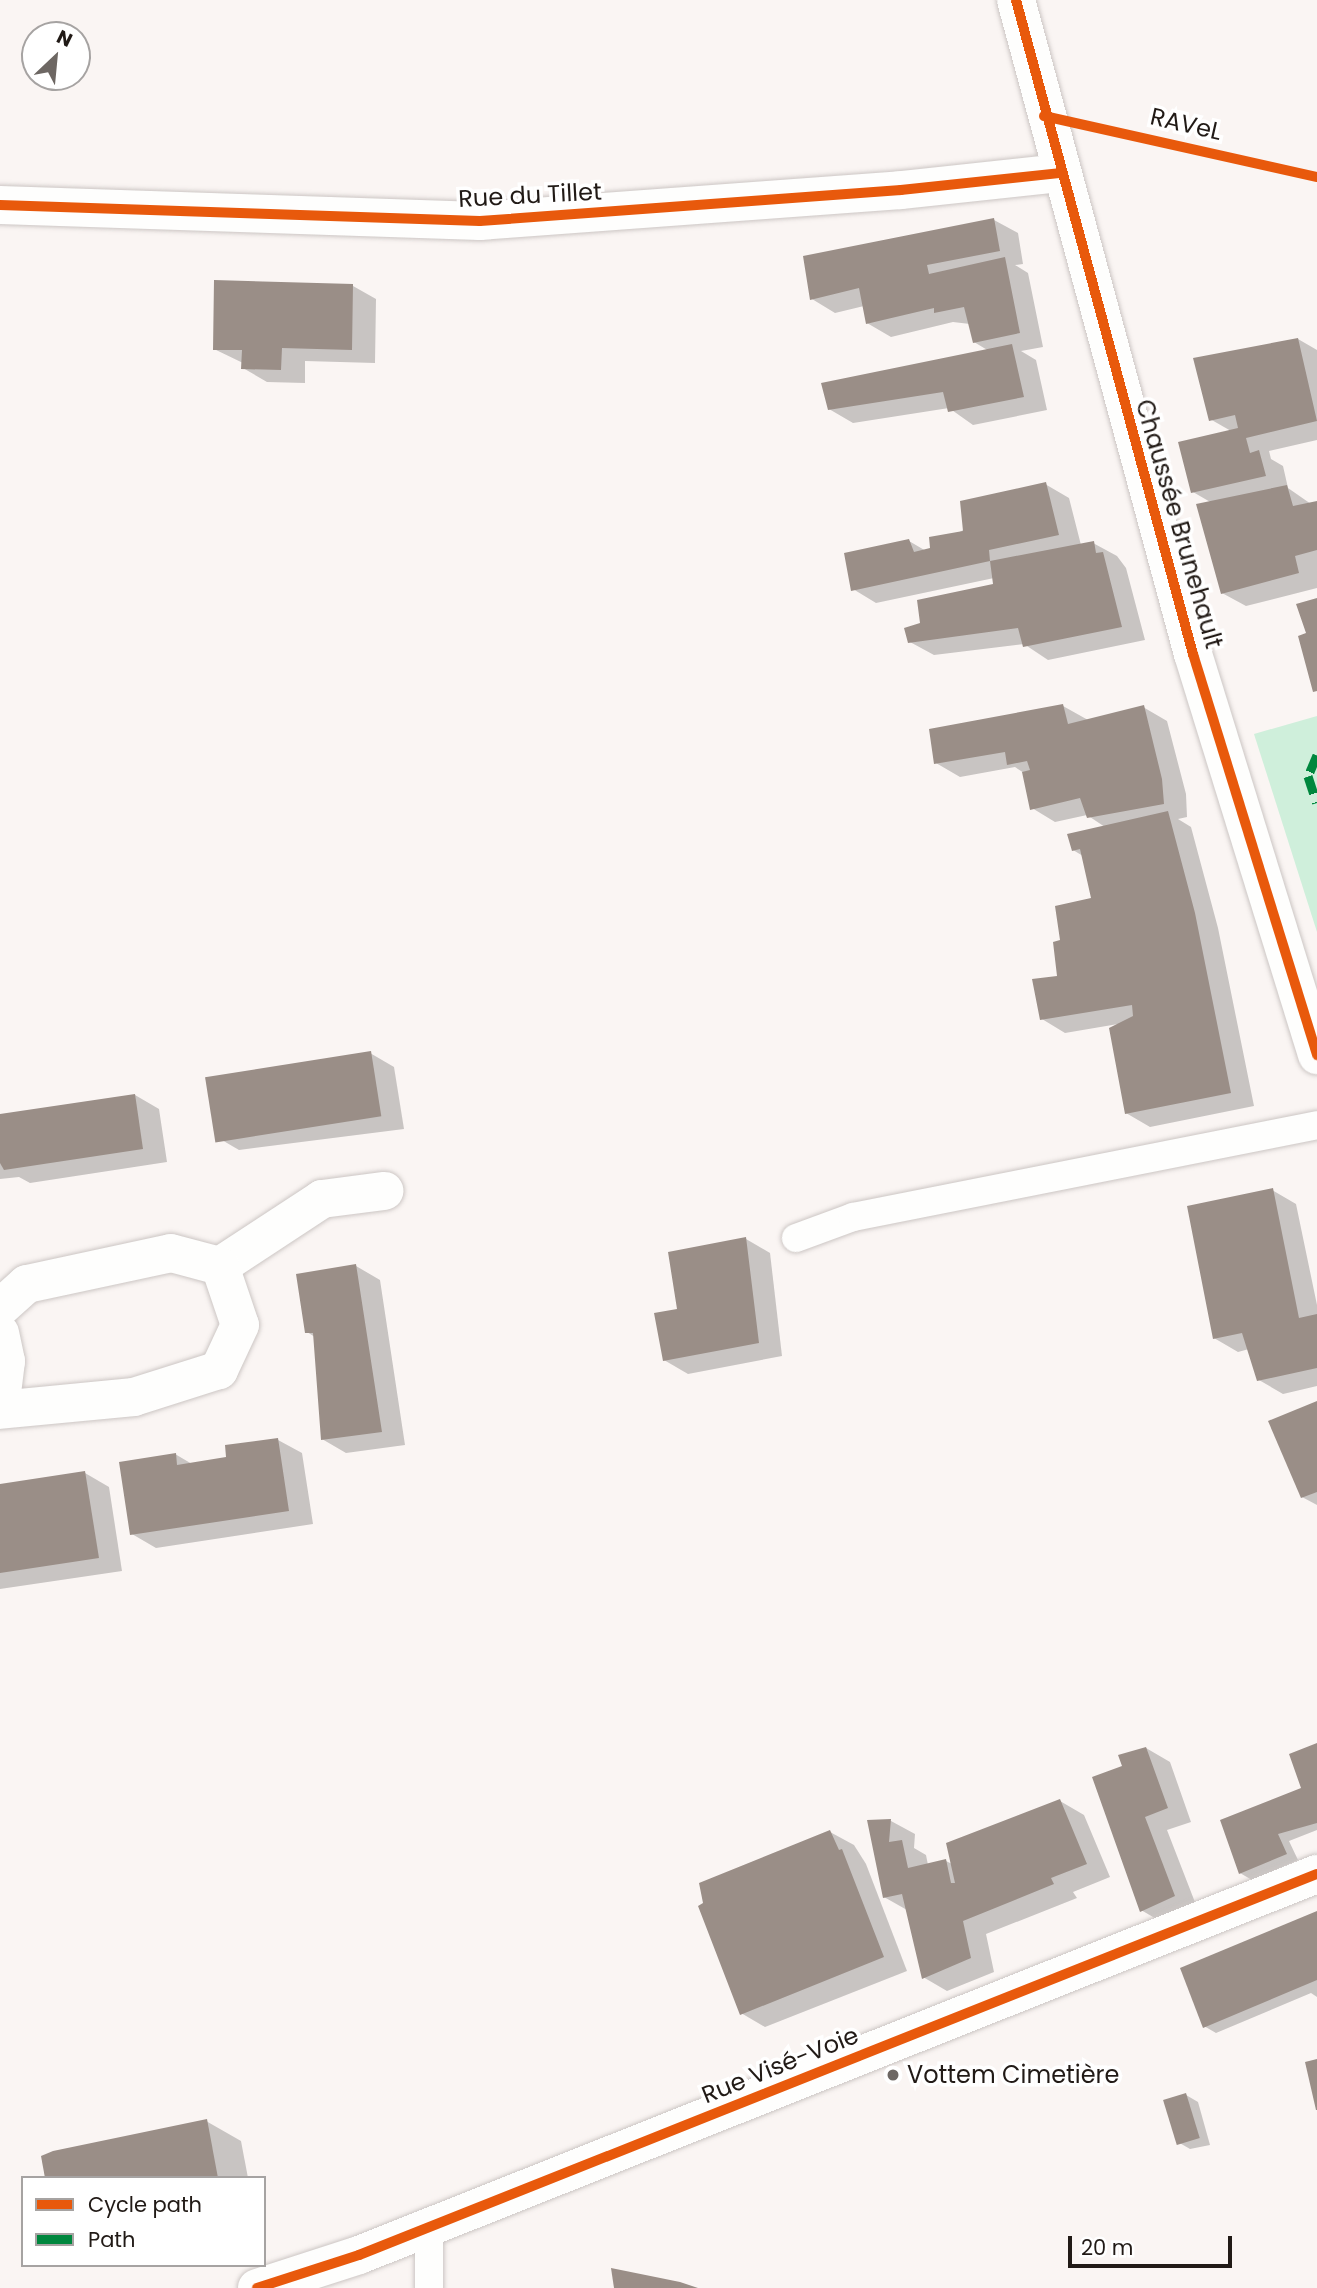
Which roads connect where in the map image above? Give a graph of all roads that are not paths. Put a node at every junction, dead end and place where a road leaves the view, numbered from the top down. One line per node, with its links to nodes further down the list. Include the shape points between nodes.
1 (1016, 0): 2 (street, Chaussée Brunehault)
2 (1060, 173): 3 (street, Rue du Tillet, via 901,190 480,221); 4 (street, Chaussée Brunehault, via 1193,654)
3 (0, 205)
4 (1317, 1055)
5 (1317, 1125): 7 (lane, via 853,1217)
6 (384, 1191): 8 (street, via 322,1199)
7 (796, 1238)
8 (219, 1266): 9 (street, via 171,1253 27,1284); 11 (street, via 240,1325 219,1370 134,1397)
9 (0, 1308)
10 (0, 1334): 11 (street, via 6,1361)
11 (0, 1410)
12 (1317, 1874): 13 (street, Rue Visé-Voie)
13 (429, 2227): 14 (street, Rue Visé-Voie); 15 (lane)
14 (257, 2288)
15 (429, 2288)

